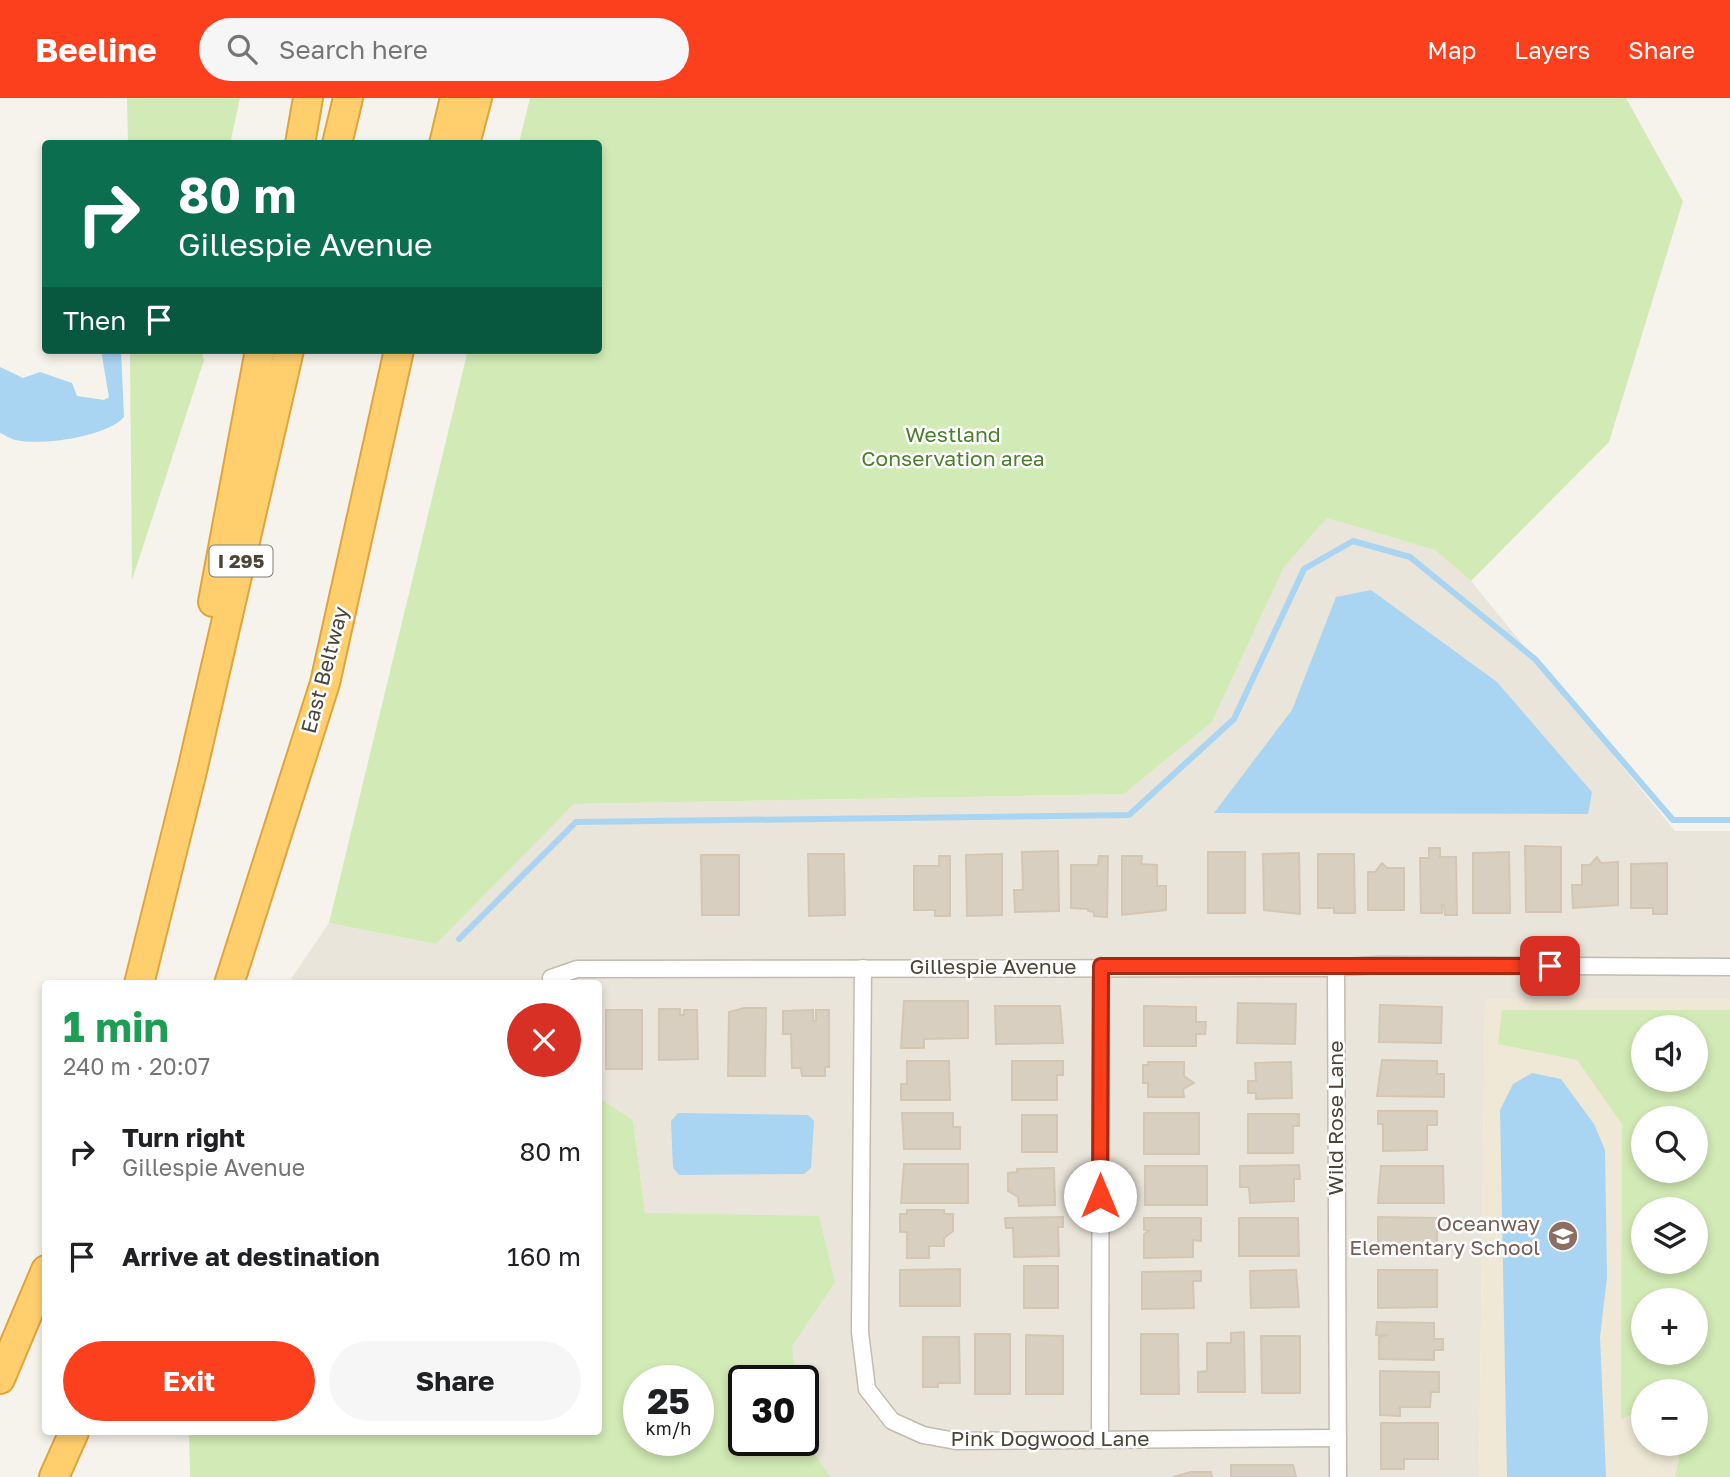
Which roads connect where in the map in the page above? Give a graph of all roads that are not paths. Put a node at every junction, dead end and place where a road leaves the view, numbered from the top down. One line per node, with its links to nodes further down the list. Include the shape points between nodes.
1 (309, 98): 5 (highway)
2 (348, 98): 6 (highway)
3 (455, 98): 7 (highway)
4 (477, 98): 8 (highway)
5 (301, 140)
6 (338, 140)
7 (445, 140)
8 (466, 140)
9 (259, 354): 14 (highway, via 201,673)
10 (288, 354): 14 (highway, I 295)
11 (398, 354): 13 (highway, East Beltway)
12 (411, 354): 13 (highway)
13 (326, 683): 21 (highway, East Beltway)
14 (192, 771): 20 (highway, I 295)
15 (1101, 966): 17 (street, Gillespie Avenue); 18 (street, Gillespie Avenue); 26 (street)
16 (1730, 967): 18 (street, Gillespie Avenue)
17 (863, 968): 19 (street, Gillespie Avenue, via 577,969); 26 (street, Pink Dogwood Lane, via 860,1332 867,1389 892,1421 923,1435 956,1441)
18 (1336, 968): 25 (street, Wild Rose Lane)
19 (551, 978)
20 (140, 980)
21 (230, 980)
22 (42, 1279): 23 (highway)
23 (0, 1379)
24 (73, 1435): 27 (highway)
25 (1338, 1438): 26 (street, Pink Dogwood Lane); 28 (street, Wild Rose Lane)
26 (1100, 1440)
27 (54, 1477)
28 (1338, 1477)

